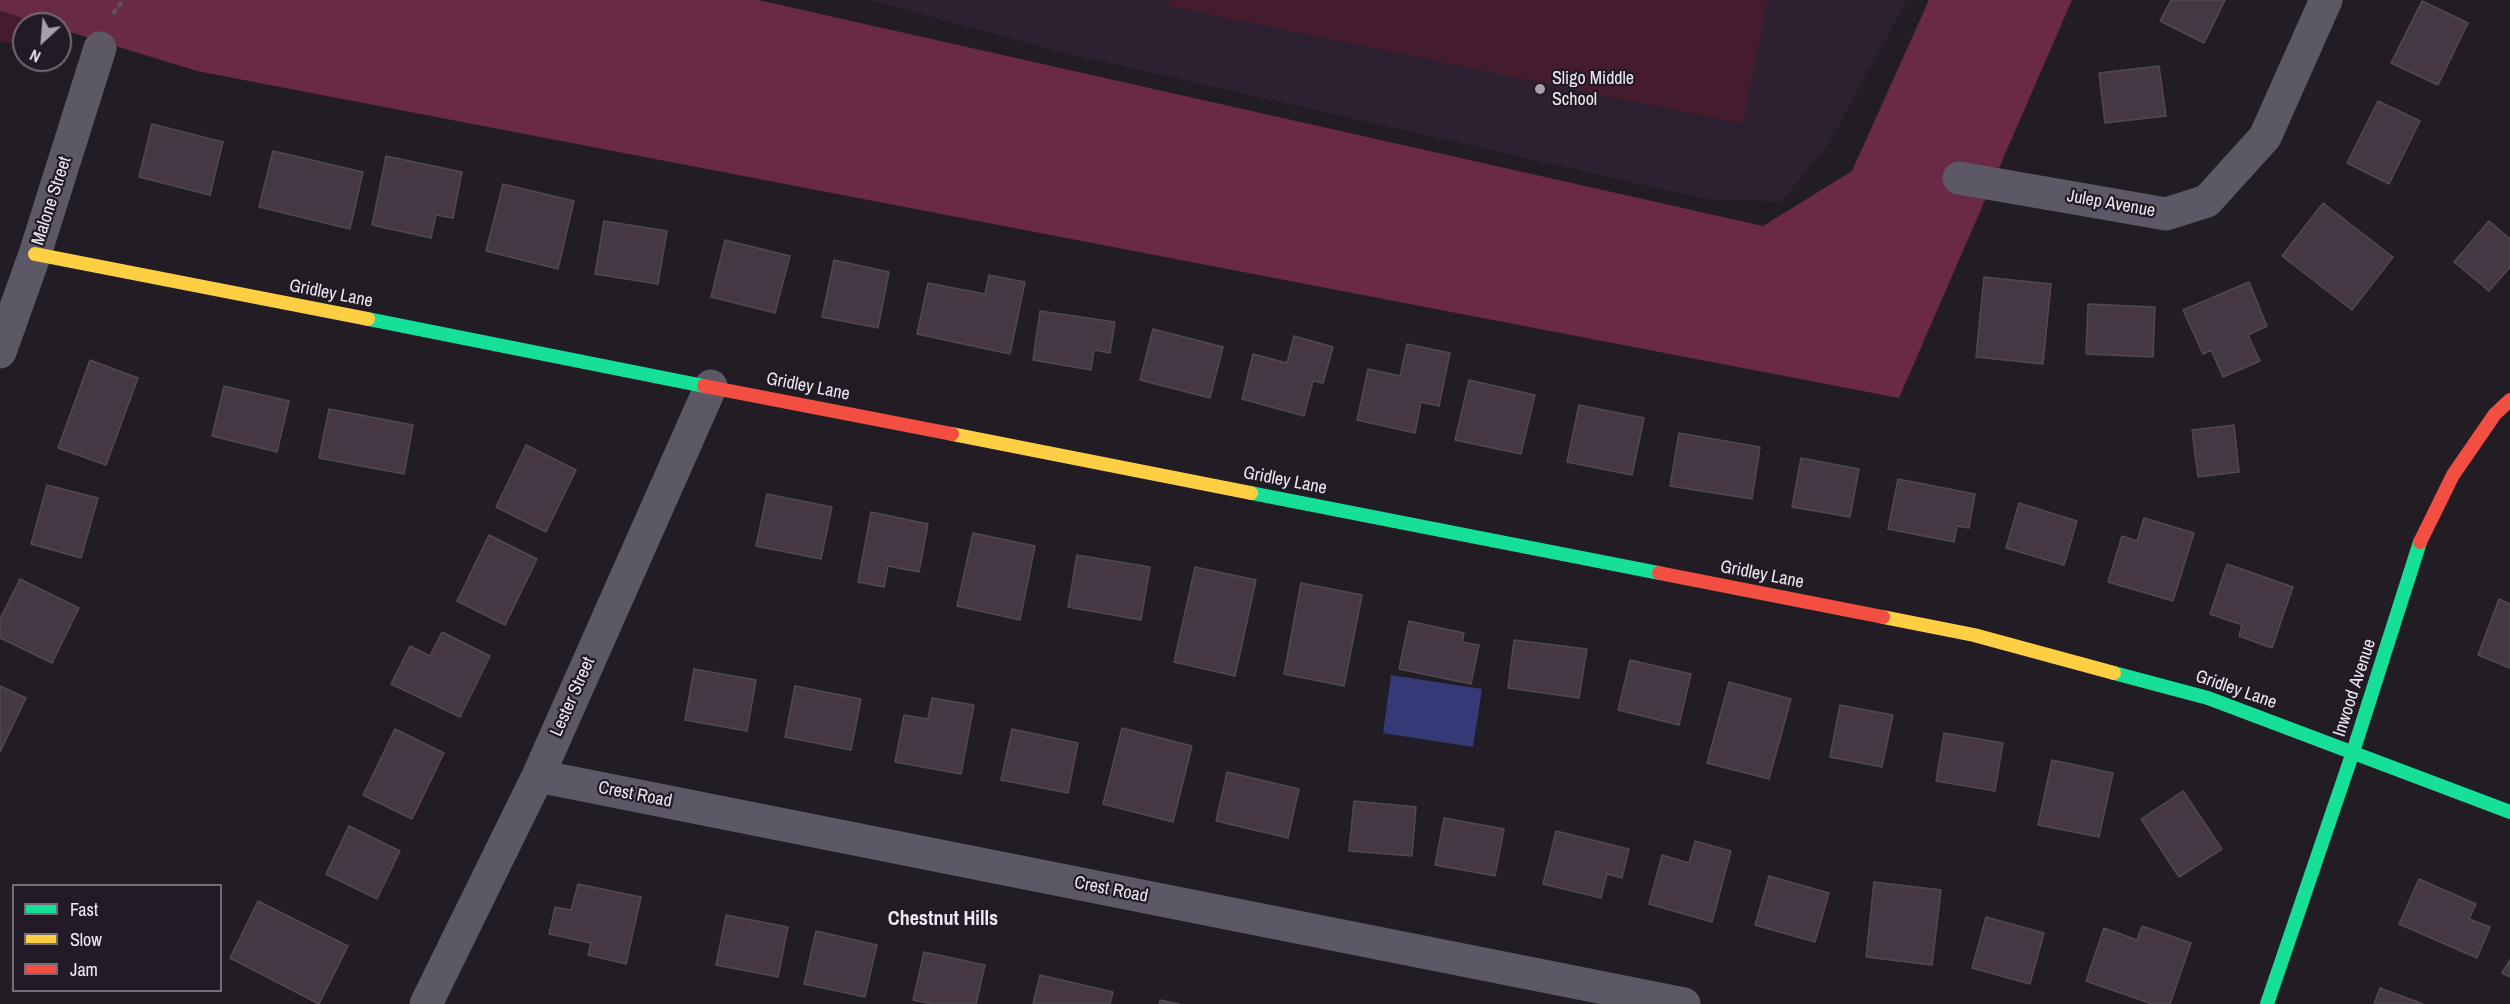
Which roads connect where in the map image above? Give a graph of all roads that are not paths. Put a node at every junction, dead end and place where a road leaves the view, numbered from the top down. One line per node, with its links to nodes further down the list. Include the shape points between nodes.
1 (2326, 0): 3 (street, Julep Avenue, via 2265,137 2207,201 2166,214)
2 (100, 48): 4 (street, Malone Street)
3 (1959, 178)
4 (35, 254): 5 (street, Malone Street); 6 (street, Gridley Lane)
5 (0, 352)
6 (711, 386): 8 (street, Gridley Lane, via 1974,635 2208,698); 9 (street, Lester Street)
7 (2510, 400): 8 (street, Inwood Avenue, via 2495,414 2453,475 2421,539)
8 (2353, 752): 10 (street, Gridley Lane); 13 (street, Inwood Avenue)
9 (538, 776): 11 (street, Lester Street); 12 (street, Crest Road)
10 (2510, 812)
11 (426, 1004)
12 (1684, 1004)
13 (2267, 1004)

